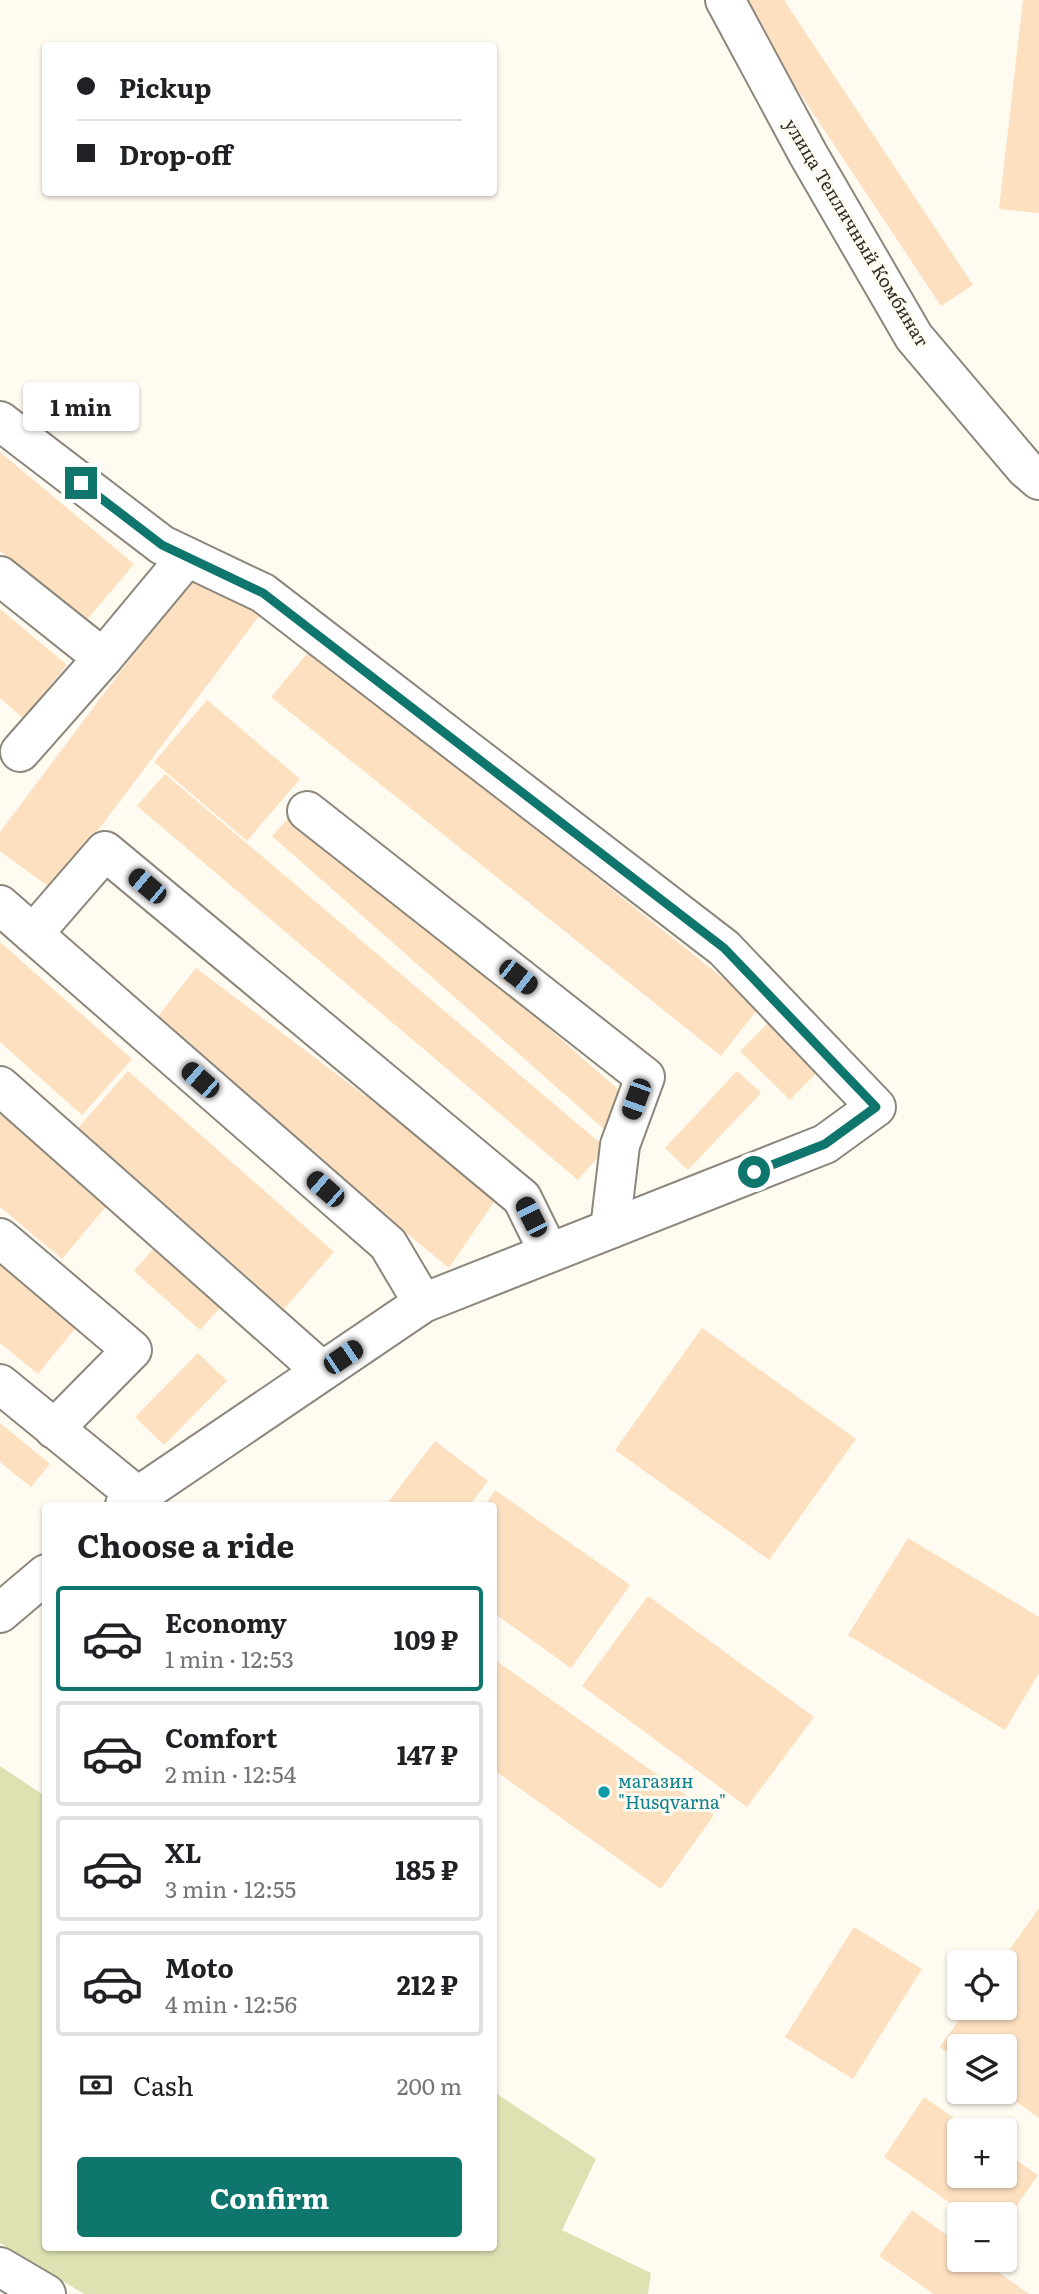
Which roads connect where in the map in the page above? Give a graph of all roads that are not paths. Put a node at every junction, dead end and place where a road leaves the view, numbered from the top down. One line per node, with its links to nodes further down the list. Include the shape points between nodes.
1 (725, 0): 3 (street, улица Тепличный Комбинат, via 914,337)
2 (0, 421): 4 (street, via 162,545)
3 (1039, 480)
4 (187, 557): 6 (street); 12 (street, via 263,593 724,948 876,1107 825,1144)
5 (0, 576): 6 (street)
6 (103, 658): 7 (street)
7 (7, 755)
8 (307, 811): 12 (street, via 645,1077 620,1145)
9 (0, 905): 10 (street)
10 (33, 934): 14 (street, via 105,851 522,1198); 15 (street, via 388,1244)
11 (0, 1086): 16 (street)
12 (610, 1229): 14 (street)
13 (0, 1238): 18 (street, via 132,1350)
14 (550, 1253): 15 (street)
15 (423, 1303): 16 (street)
16 (322, 1371): 19 (street)
17 (0, 1384): 18 (street)
18 (54, 1429): 19 (street)
19 (131, 1500)
20 (42, 1577): 21 (street)
21 (0, 1613)
22 (0, 2267): 23 (street)
23 (46, 2294)

